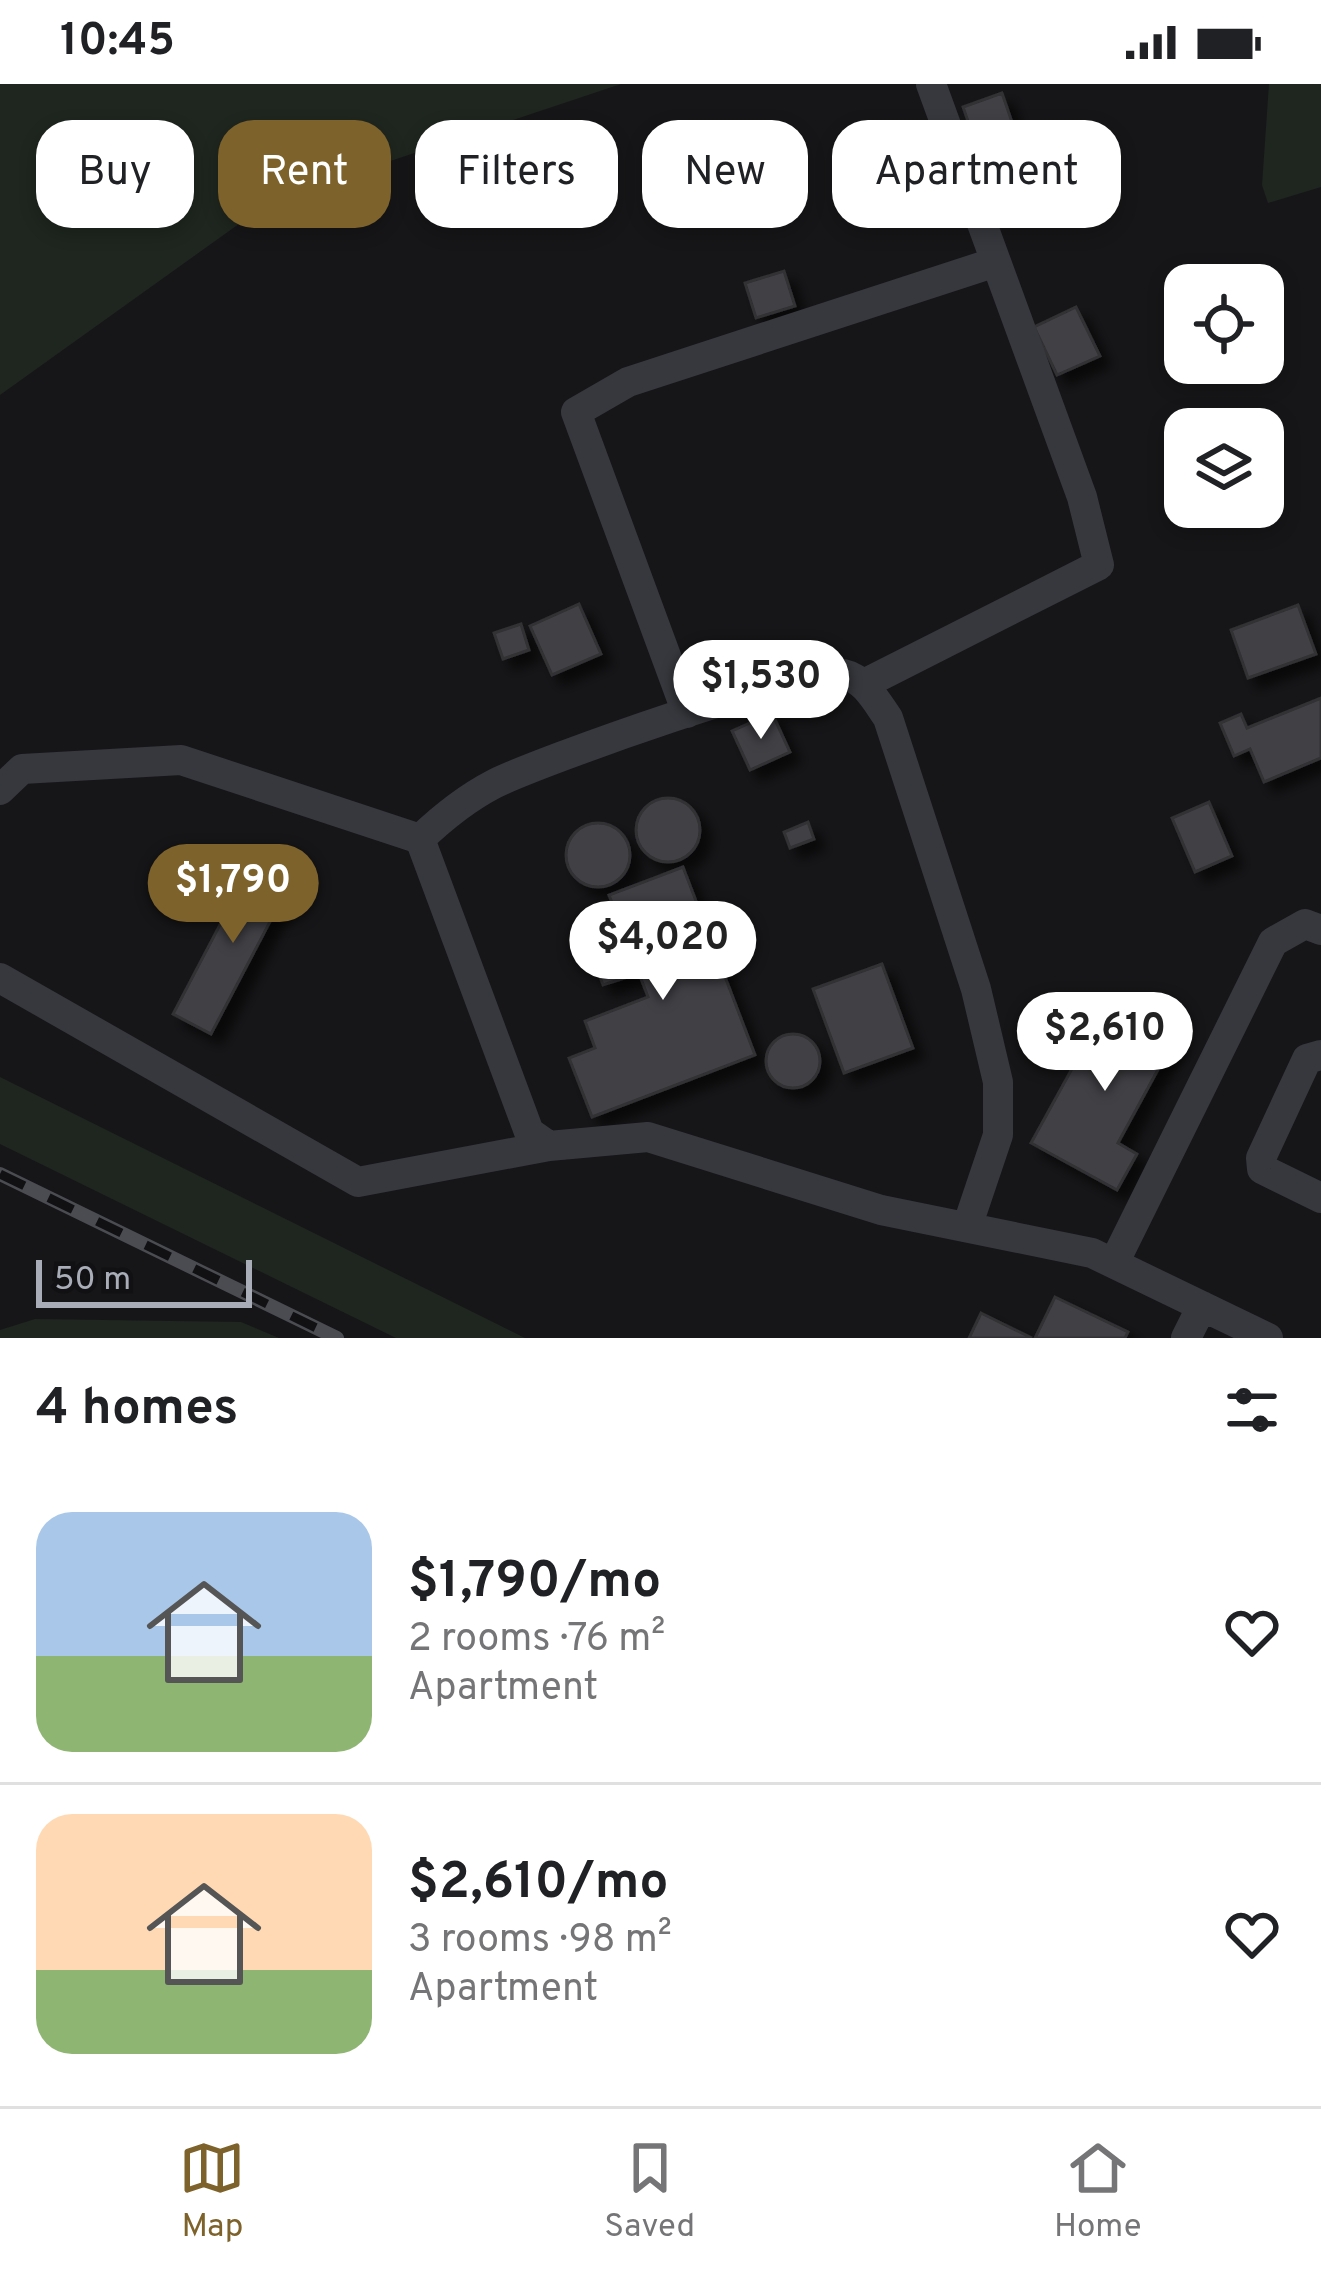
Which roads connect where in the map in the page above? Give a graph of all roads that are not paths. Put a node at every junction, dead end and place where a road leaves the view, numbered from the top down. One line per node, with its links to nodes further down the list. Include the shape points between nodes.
1 (931, 84): 2 (lane)
2 (996, 262): 3 (lane, via 1100,565); 4 (lane, via 628,382 576,412)
3 (864, 684): 4 (lane, via 841,672); 12 (lane, via 888,718 998,1082 998,1135)
4 (687, 713): 6 (lane, via 494,784)
5 (0, 790): 6 (lane, via 22,770 181,760)
6 (420, 839): 10 (lane, via 530,1132)
7 (1321, 930): 13 (lane, via 1304,924 1273,942)
8 (0, 979): 10 (lane, via 358,1182)
9 (1321, 1055): 11 (lane, via 1307,1059 1261,1158 1262,1168)
10 (549, 1146): 12 (lane, via 648,1137 880,1210)
11 (1319, 1190)
12 (968, 1227): 13 (lane)
13 (1114, 1263): 14 (lane)
14 (1202, 1306): 15 (lane); 16 (lane)
15 (1186, 1338)
16 (1268, 1338)

